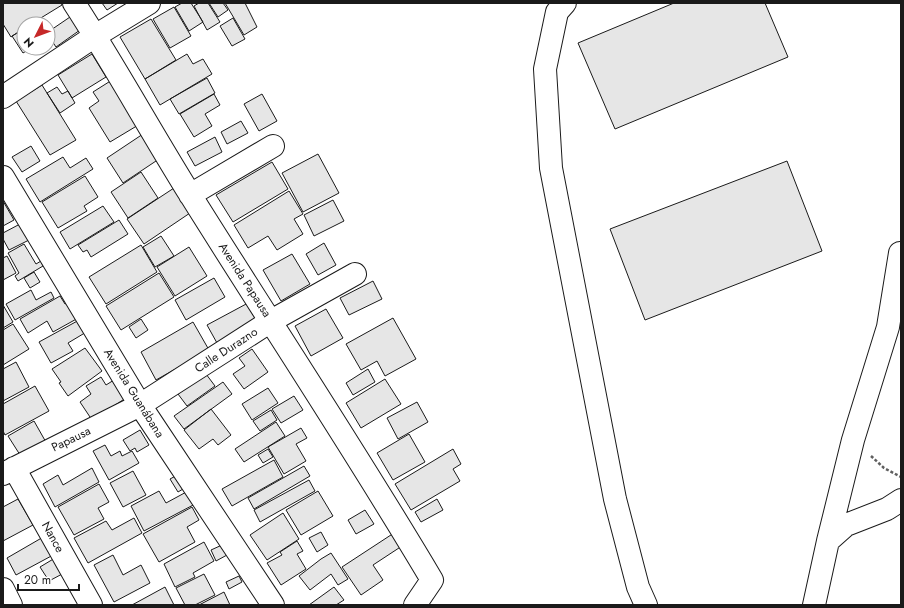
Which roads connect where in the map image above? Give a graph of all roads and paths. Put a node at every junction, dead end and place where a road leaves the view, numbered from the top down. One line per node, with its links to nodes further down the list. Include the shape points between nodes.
1 (74, 3): 4 (street, Avenida Papausa)
2 (149, 3): 4 (street)
3 (564, 3): 23 (street, via 557,12 545,69 551,168 615,499 638,587)
4 (96, 36): 5 (street); 8 (street, Avenida Papausa)
5 (3, 97)
6 (273, 146): 8 (street)
7 (3, 177): 12 (street, Avenida Guanábana)
8 (190, 195): 11 (street, Avenida Papausa)
9 (900, 253): 13 (street, via 888,327)
10 (355, 274): 11 (street, Calle Durazno)
11 (271, 321): 12 (street, Calle Durazno); 22 (street, Avenida Papausa, via 432,580)
12 (140, 405): 14 (street, Papausa); 21 (street, Avenida Guanábana)
13 (853, 440): 15 (path, via 884,468); 17 (street)
14 (8, 471): 20 (street, Nance)
15 (901, 477)
16 (901, 500): 17 (street, via 887,509 846,525)
17 (828, 541): 24 (street)
18 (3, 589): 19 (street)
19 (11, 605)
20 (91, 605)
21 (273, 605)
22 (415, 605)
23 (646, 605)
24 (814, 605)

